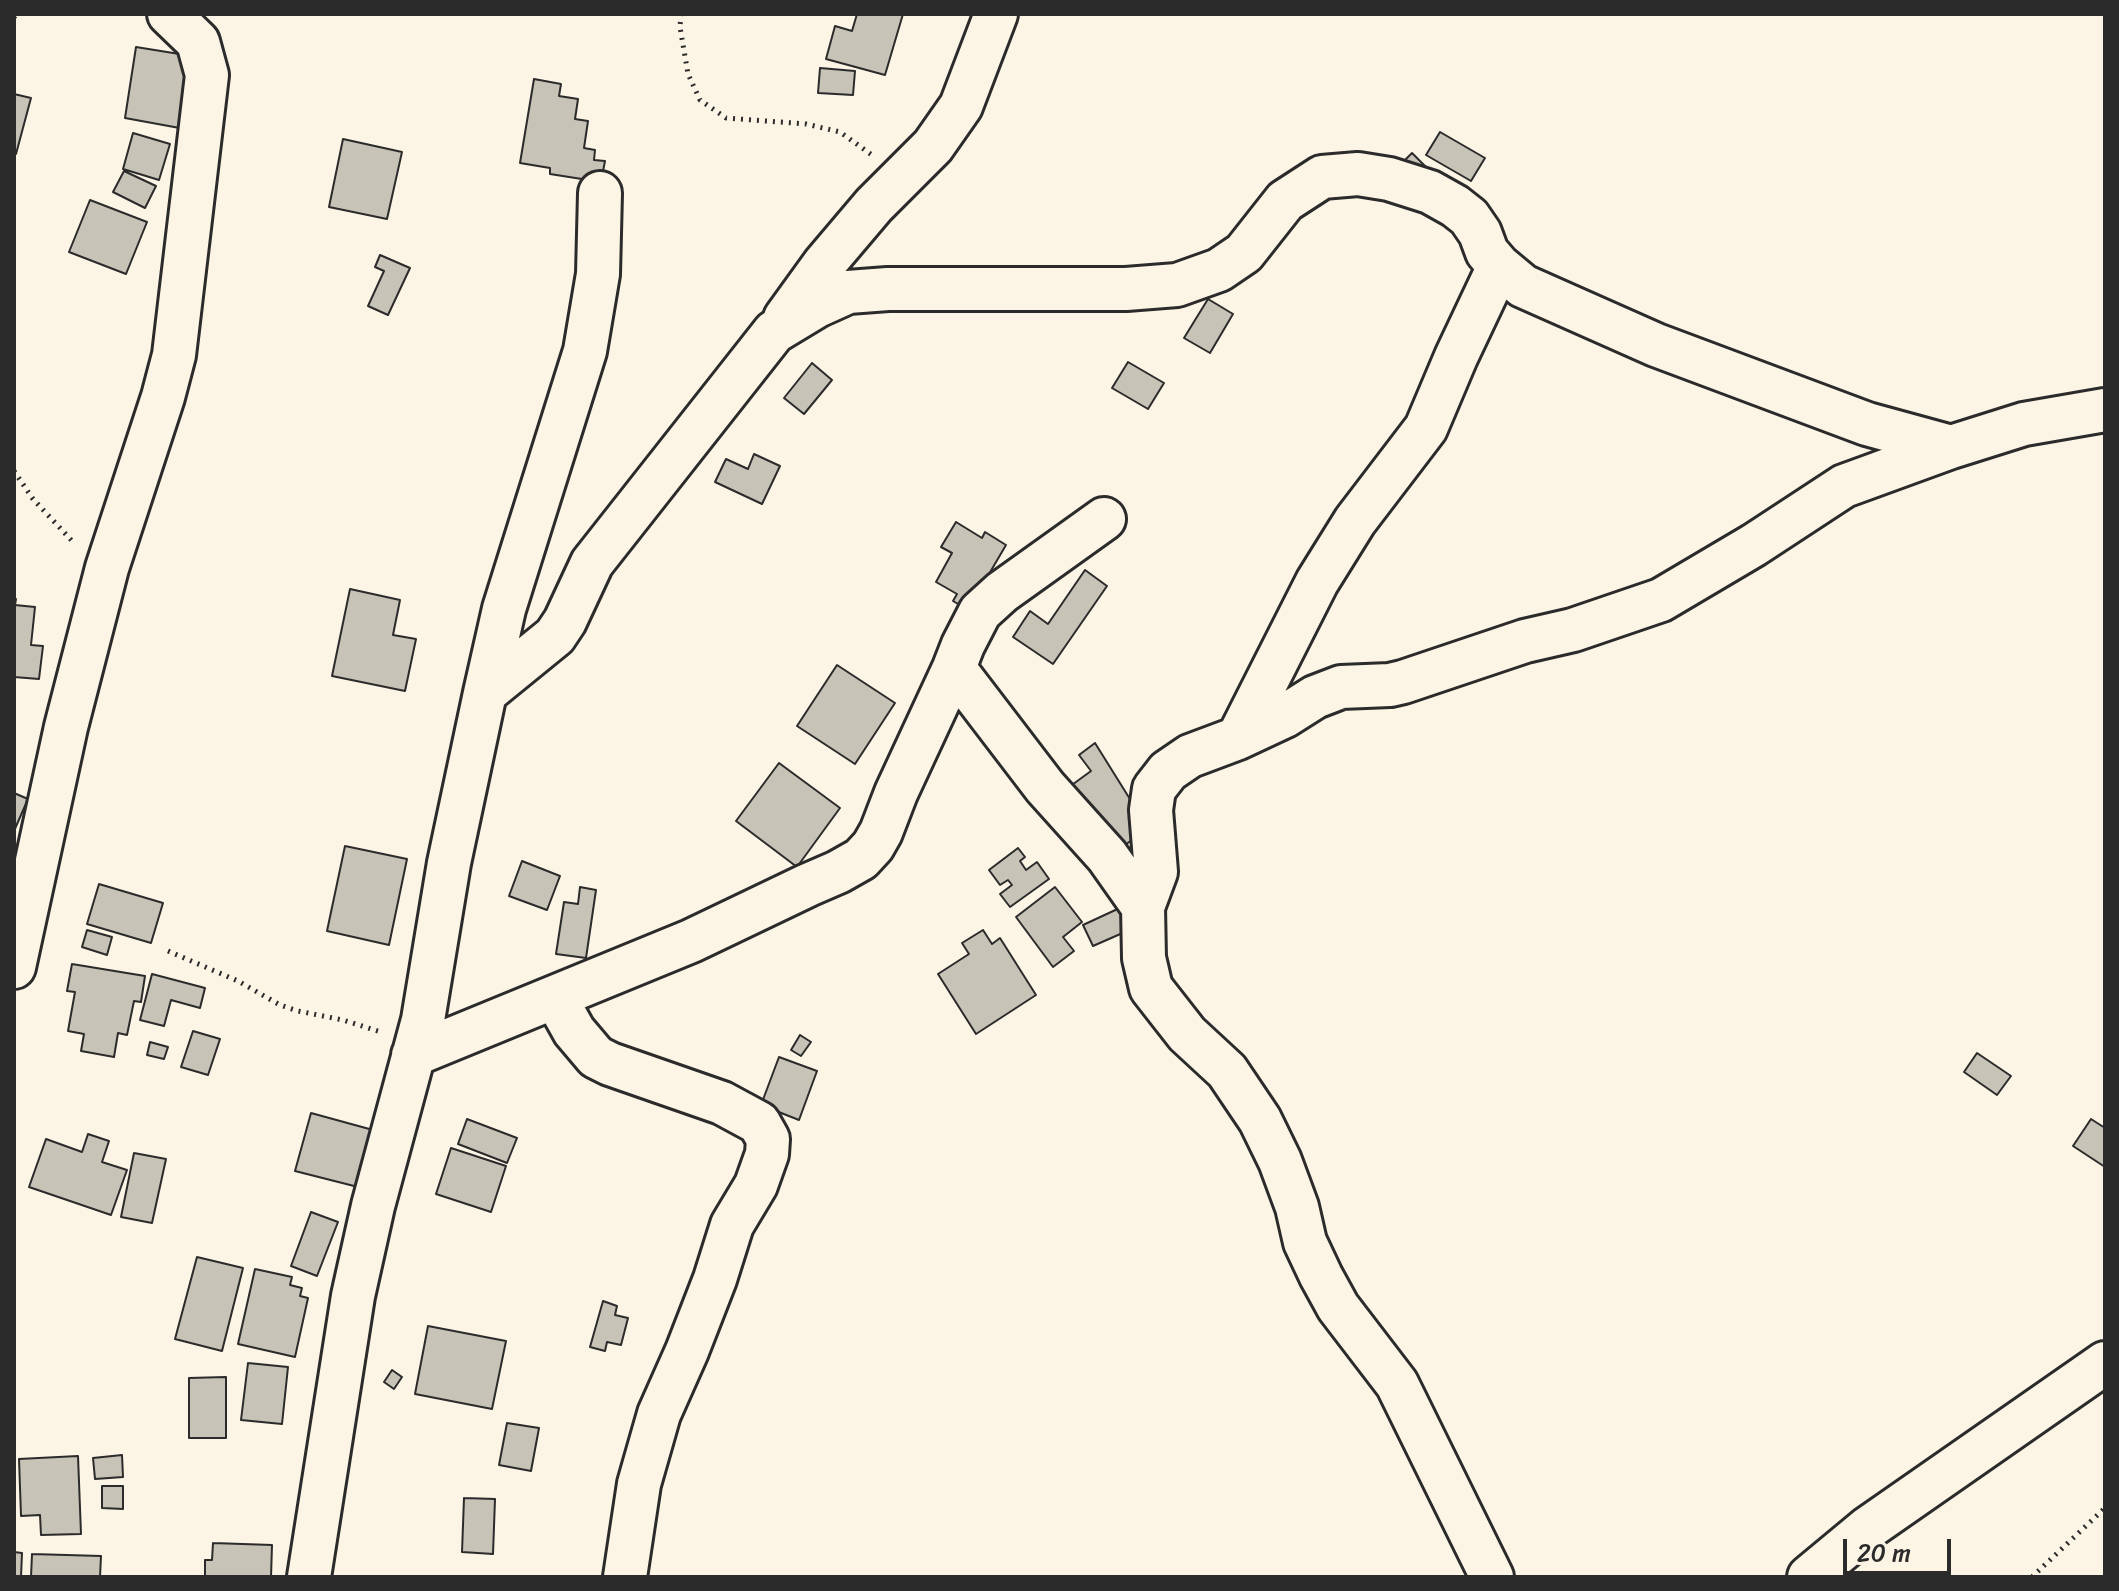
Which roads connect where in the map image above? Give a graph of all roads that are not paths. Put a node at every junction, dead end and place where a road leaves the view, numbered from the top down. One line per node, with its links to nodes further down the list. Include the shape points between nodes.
1 (169, 14): 13 (street, via 198,42 207,75 174,355 107,568)
2 (996, 14): 5 (street, via 961,106 933,146 824,264)
3 (600, 193): 10 (street, via 598,274 585,351 504,609)
4 (1499, 266): 5 (street, via 1469,217 1430,192 1358,174 1322,177 1285,201 1244,253 1219,270 1177,285 848,292); 7 (street, via 1523,286 1656,345 1867,424); 11 (street, via 1426,428 1355,521 1317,582)
5 (774, 332): 10 (street, via 592,563 555,636)
6 (2105, 410): 7 (street, via 2024,424)
7 (1951, 447): 11 (street, via 1844,486 1661,600 1403,682 1341,687)
8 (1104, 519): 9 (street, via 980,612)
9 (954, 668): 12 (street); 14 (street, via 881,832 861,859 691,941)
10 (485, 693): 15 (street)
11 (1238, 738): 12 (street, via 1190,756 1154,789 1156,872)
12 (1143, 907): 19 (street, via 1144,958 1151,988 1187,1034 1227,1071 1260,1120 1321,1276 1397,1384)
13 (14, 967)
14 (555, 997): 15 (street); 18 (street, via 596,1057 722,1103 759,1123 768,1139 756,1185 732,1225 659,1414 639,1484)
15 (418, 1037): 17 (street, via 353,1296)
16 (2105, 1363): 20 (street, via 1868,1528)
17 (309, 1577)
18 (625, 1577)
19 (1492, 1577)
20 (1809, 1577)

